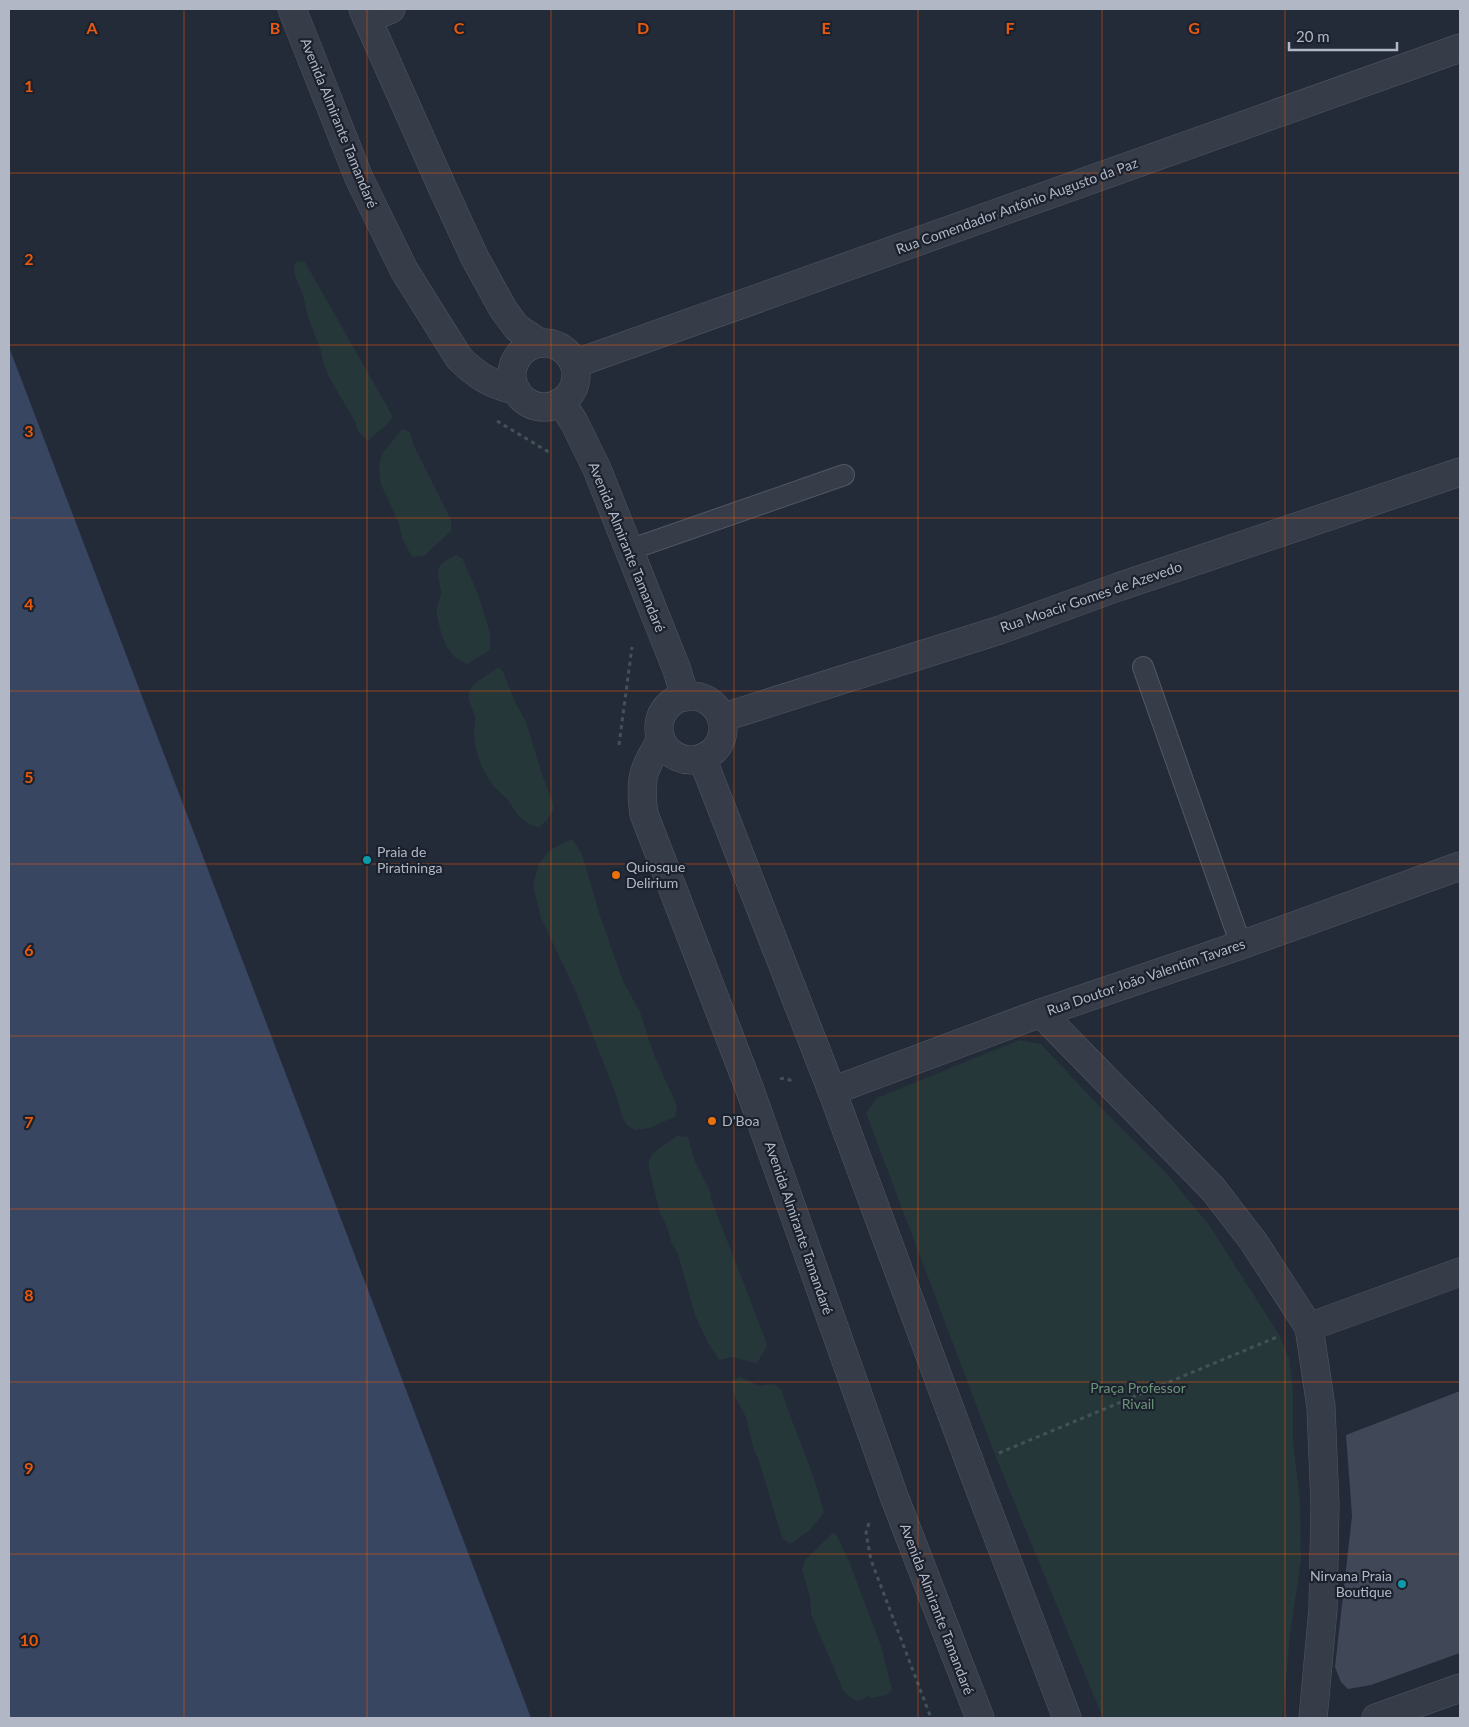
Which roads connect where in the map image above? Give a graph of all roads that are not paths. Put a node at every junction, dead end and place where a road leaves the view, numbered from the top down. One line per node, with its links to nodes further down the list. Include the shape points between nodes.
1 (292, 9): 7 (street, Avenida Almirante Tamandaré, via 359,178 404,270 458,358 484,380)
2 (392, 9): 3 (street)
3 (365, 14): 5 (street, via 443,189 503,309 517,328)
4 (1460, 48): 6 (street, Rua Comendador Antônio Augusto da Paz)
5 (540, 343): 6 (street, via 561,348); 7 (street, via 530,346 515,360 512,371)
6 (574, 364): 8 (street, via 572,391)
7 (517, 391): 8 (street, via 531,404 540,407)
8 (561, 402): 11 (street, Avenida Almirante Tamandaré, via 596,469)
9 (1460, 472): 14 (street, Rua Moacir Gomes de Azevedo, via 1000,630)
10 (844, 475): 11 (lane)
11 (629, 550): 13 (street, Avenida Almirante Tamandaré)
12 (1143, 667): 18 (lane)
13 (685, 697): 14 (street, via 703,699 717,710); 15 (street, via 668,705 663,713 659,731)
14 (721, 718): 16 (street, via 721,738 717,746)
15 (661, 740): 16 (street, via 673,755 692,760); 24 (street, Avenida Almirante Tamandaré, via 646,765 641,789 644,814 753,1099 894,1499)
16 (702, 758): 20 (street)
17 (1460, 866): 18 (street, Rua Doutor João Valentim Tavares)
18 (1241, 945): 19 (street, Rua Doutor João Valentim Tavares)
19 (1041, 1013): 20 (street, Rua Doutor João Valentim Tavares); 22 (street, via 1213,1189 1253,1241)
20 (832, 1091): 25 (street)
21 (1460, 1272): 22 (street)
22 (1309, 1327): 26 (street, via 1321,1407 1325,1505 1323,1609)
23 (1460, 1688): 27 (street)
24 (980, 1718)
25 (1068, 1718)
26 (1313, 1718)
27 (1376, 1718)

